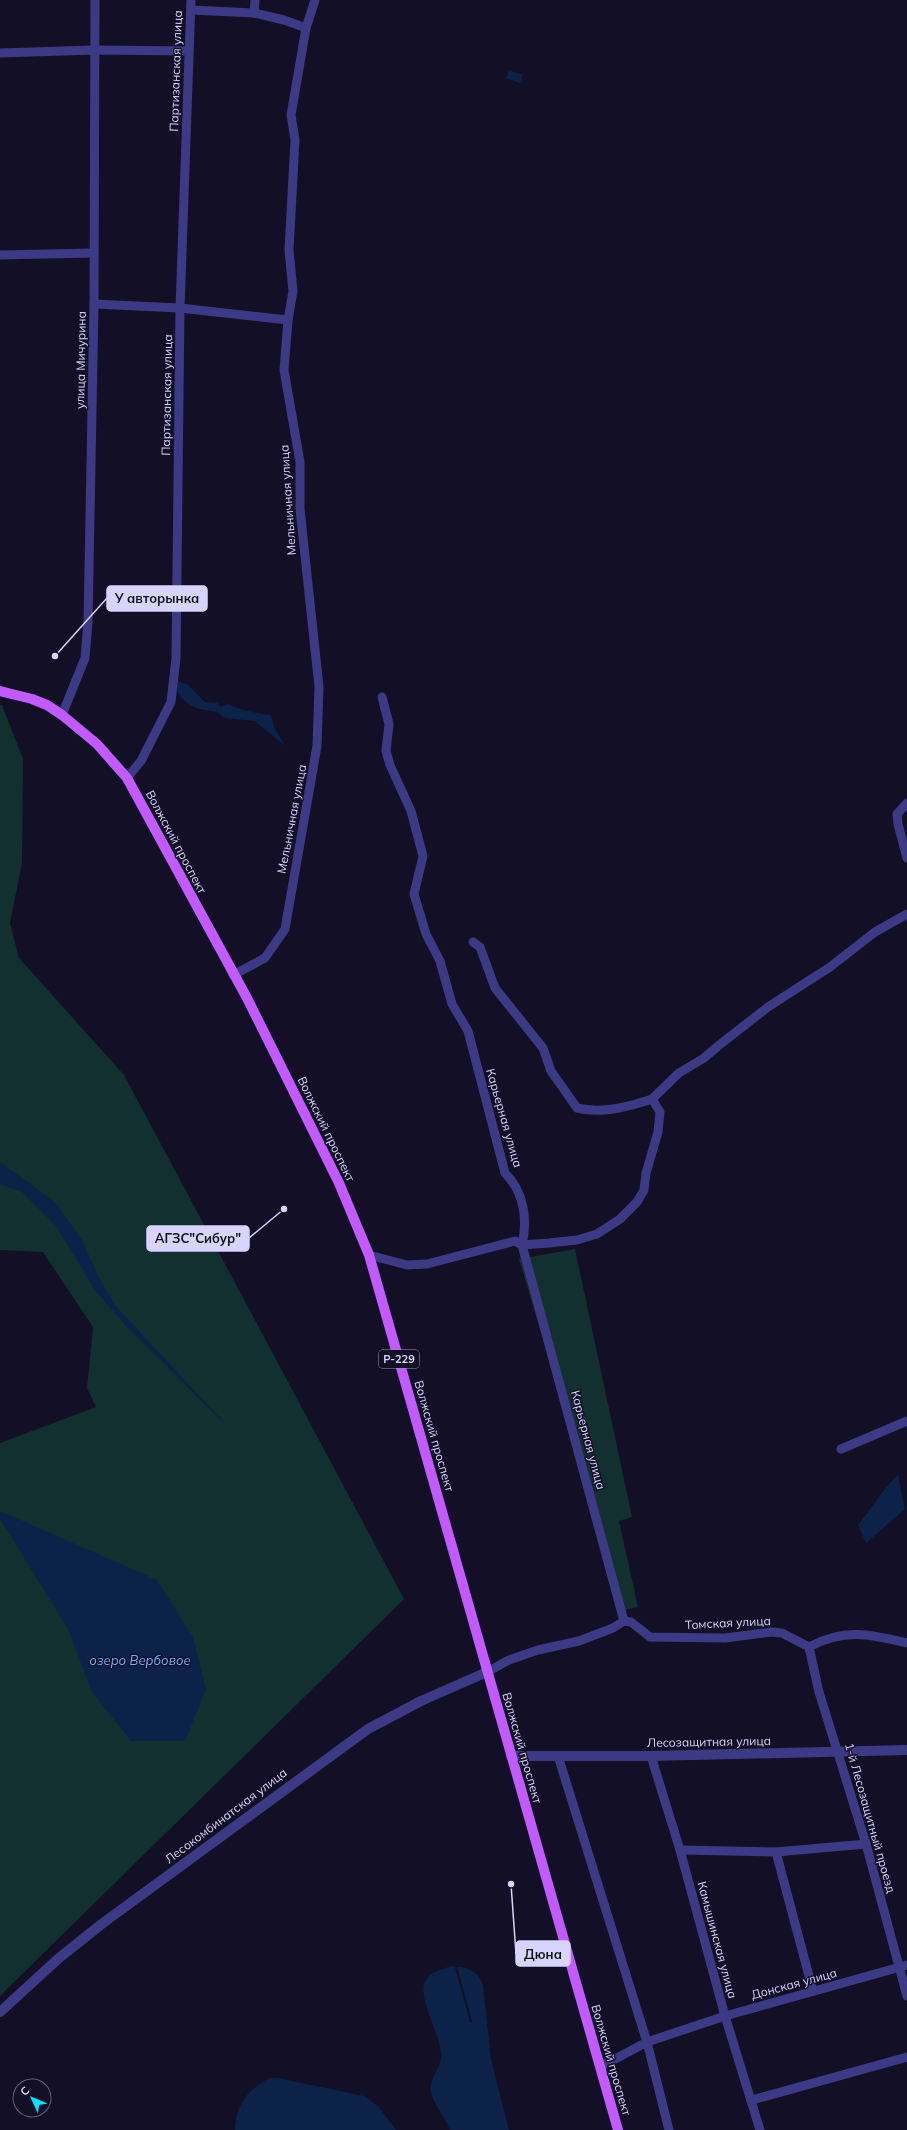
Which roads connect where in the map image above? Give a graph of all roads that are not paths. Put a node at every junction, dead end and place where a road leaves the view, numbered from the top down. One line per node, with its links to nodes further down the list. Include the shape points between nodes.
1 (95, 0): 8 (street, улица Мичурина)
2 (191, 0): 5 (street, Партизанская улица)
3 (256, 0): 6 (street)
4 (315, 0): 7 (street, Мельничная улица)
5 (191, 10): 6 (street); 9 (street, Партизанская улица)
6 (254, 13): 7 (street)
7 (306, 28): 15 (street, Мельничная улица, via 291,115 295,140 289,250 293,291)
8 (94, 50): 9 (street); 10 (street); 11 (street, улица Мичурина)
9 (189, 52): 14 (street, Партизанская улица)
10 (0, 53)
11 (93, 253): 12 (street); 13 (street, улица Мичурина)
12 (0, 255)
13 (94, 304): 14 (street); 18 (street, улица Мичурина, via 86,651 82,670)
14 (180, 308): 15 (street); 19 (street, Партизанская улица, via 174,676 171,702 141,762)
15 (288, 320): 24 (street, Мельничная улица, via 284,370 300,462 300,509 319,687 317,746 285,929 265,958)
16 (0, 691): 18 (main road, Волжский проспект / Р-229, via 32,699)
17 (382, 697): 26 (street, Карьерная улица, via 389,724 386,750 411,811 423,856 414,894 426,934 440,961 452,1004 468,1032 505,1173 521,1195 525,1223)
18 (62, 715): 19 (main road, Волжский проспект / Р-229, via 97,744)
19 (127, 778): 24 (main road, Волжский проспект / Р-229)
20 (907, 803): 21 (street, via 897,814)
21 (907, 858)
22 (907, 914): 25 (street, via 875,932 830,967 768,1007 704,1058 678,1074)
23 (473, 942): 25 (street, via 480,947 495,988 543,1048 551,1071 577,1108 588,1111 626,1107)
24 (233, 975): 27 (main road, Волжский проспект / Р-229, via 247,998 339,1183)
25 (652, 1099): 26 (street, via 660,1112 658,1132 646,1173 644,1190 637,1202 620,1219 597,1234 577,1240)
26 (522, 1245): 27 (street, via 515,1241 427,1264 407,1265); 30 (street, Карьерная улица)
27 (369, 1255): 33 (main road, Волжский проспект / Р-229)
28 (907, 1421): 29 (street)
29 (841, 1449)
30 (624, 1621): 32 (street, Томская улица, via 631,1622 650,1637 725,1638 772,1632 782,1633); 33 (street, via 579,1641 538,1650 509,1660)
31 (907, 1643): 32 (street, via 845,1633 824,1639)
32 (809, 1647): 35 (street, 1-й Лесозащитный проезд, via 819,1692)
33 (487, 1672): 36 (main road, Волжский проспект / Р-229); 45 (street, Лесокомбинатская улица, via 421,1701 356,1738 103,1923 59,1958)
34 (907, 1750): 35 (street, Лесозащитная улица)
35 (839, 1752): 38 (street, Лесозащитная улица); 39 (street, 1-й Лесозащитный проезд)
36 (511, 1756): 37 (street, Лесозащитная улица); 49 (main road, Волжский проспект / Р-229)
37 (558, 1756): 38 (street, Лесозащитная улица); 47 (street)
38 (651, 1756): 40 (street, Камышинская улица)
39 (866, 1844): 41 (street); 42 (street, 1-й Лесозащитный проезд)
40 (680, 1850): 41 (street); 46 (street, Камышинская улица)
41 (776, 1852): 43 (street)
42 (903, 1967): 43 (street, Донская улица); 44 (street, 1-й Лесозащитный проезд)
43 (813, 1991): 46 (street, Донская улица)
44 (907, 1996)
45 (0, 2012)
46 (725, 2016): 47 (street, Донская улица); 50 (street, Камышинская улица)
47 (647, 2042): 49 (street, Донская улица); 52 (street)
48 (907, 2057): 50 (street)
49 (600, 2067): 51 (main road, Волжский проспект / Р-229)
50 (752, 2100): 53 (street, Камышинская улица)
51 (618, 2130)
52 (669, 2130)
53 (760, 2130)

